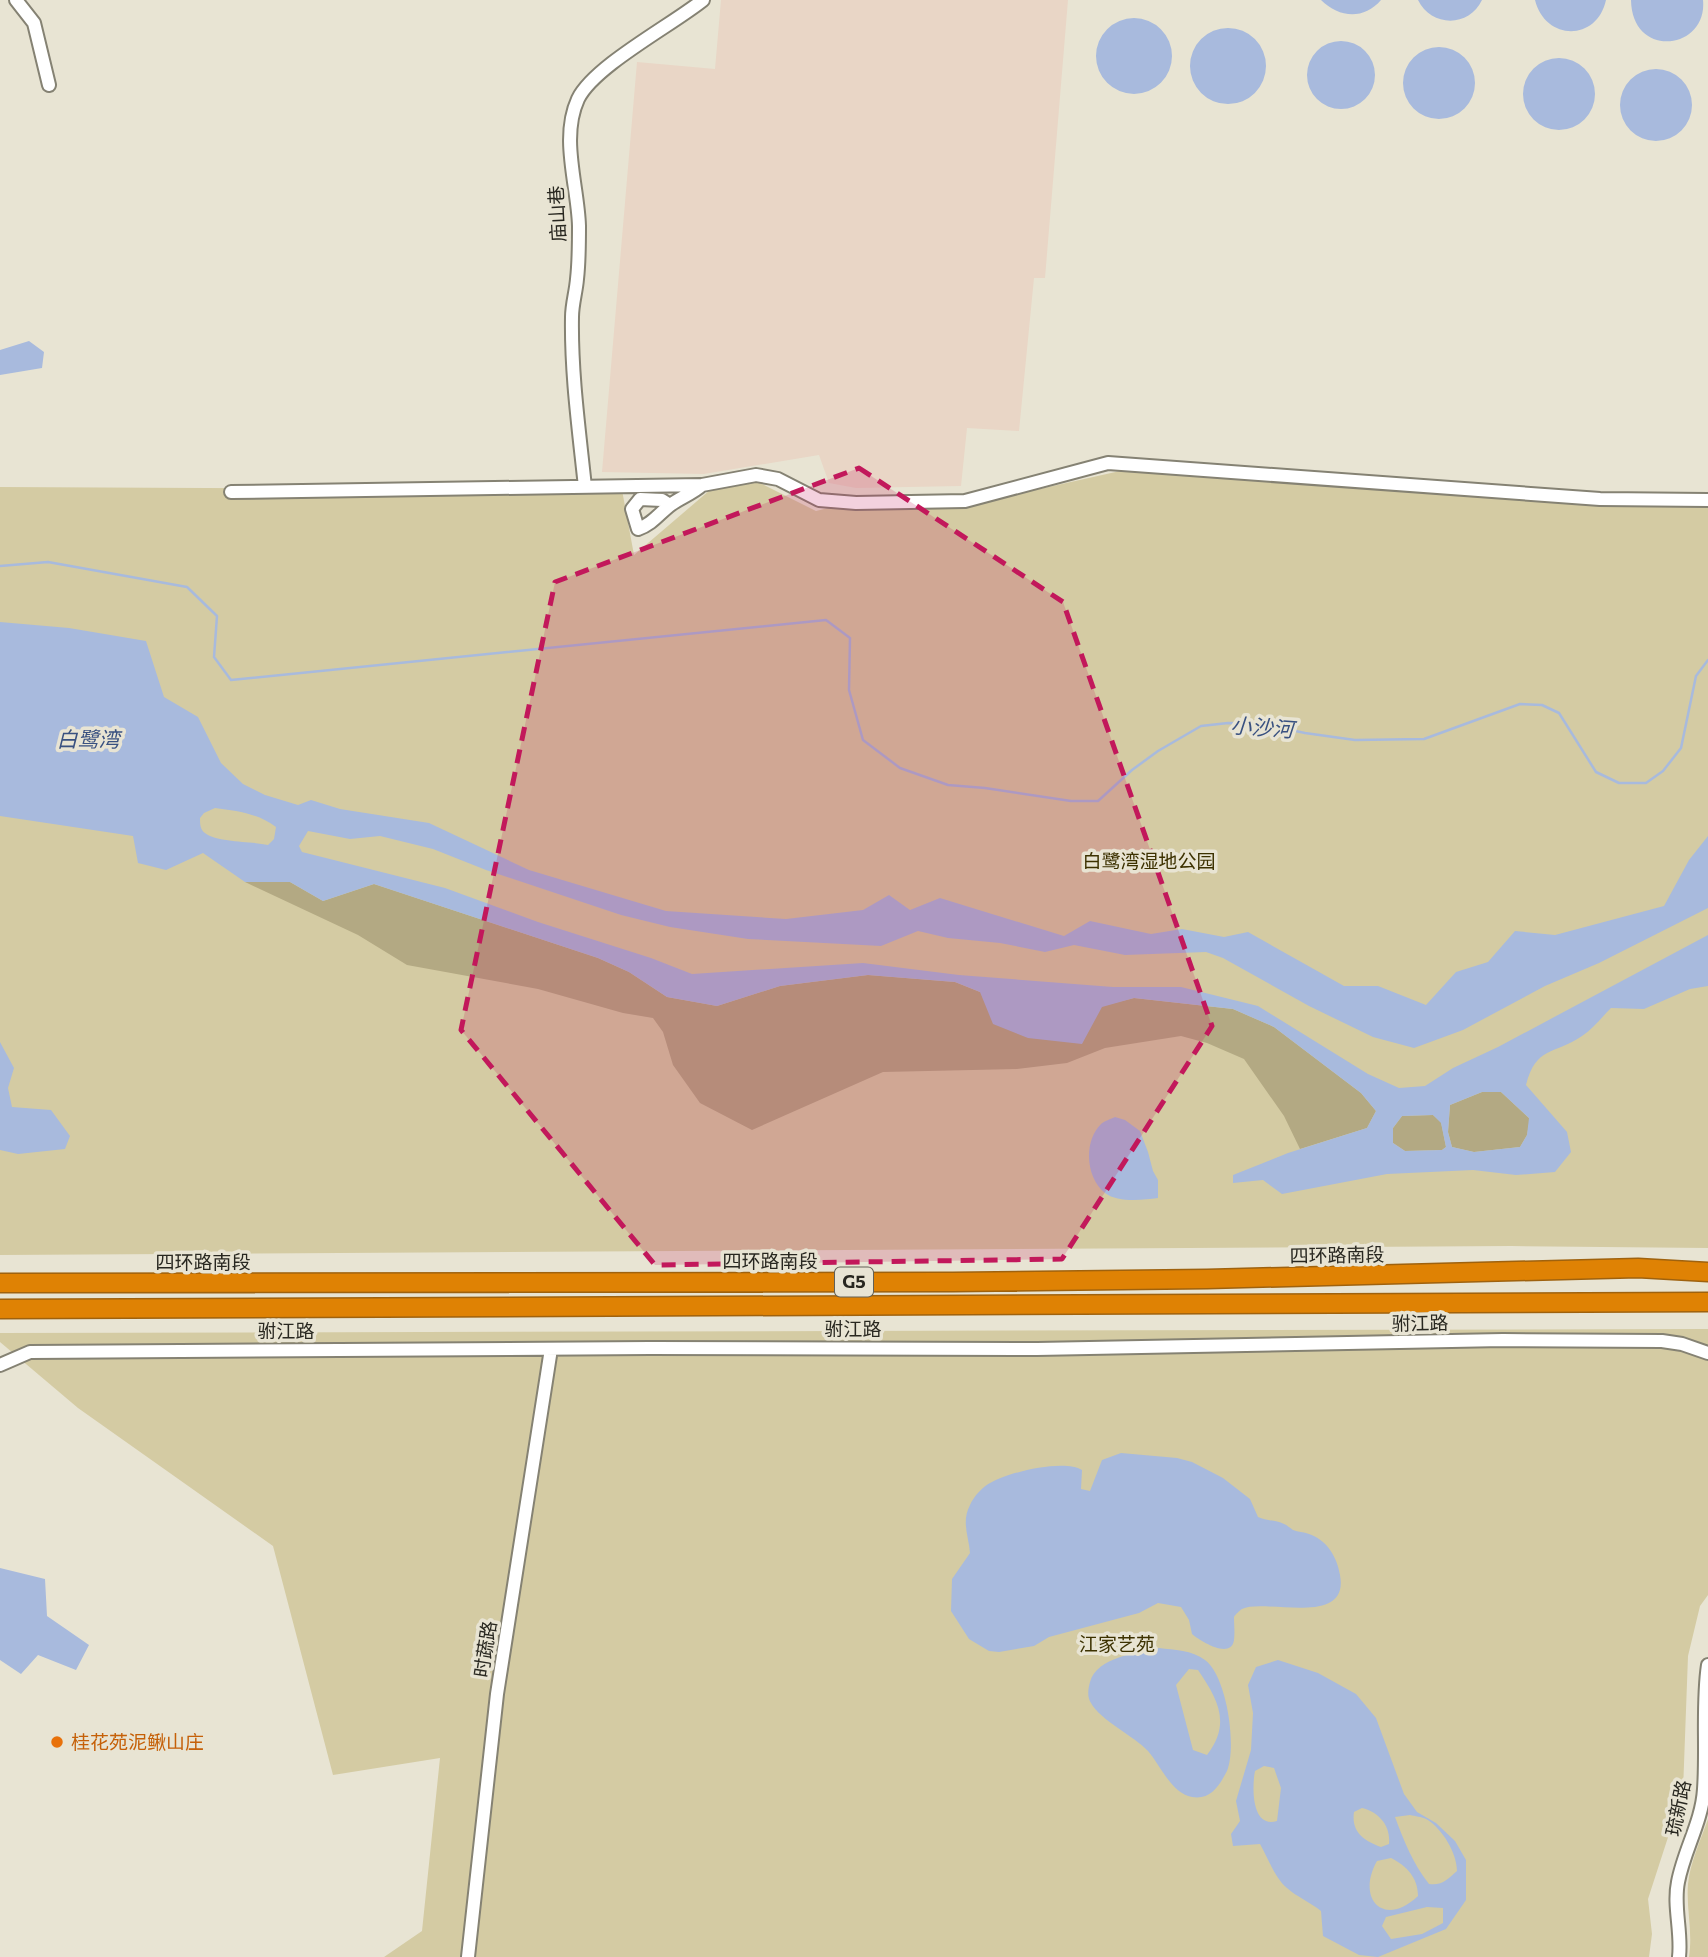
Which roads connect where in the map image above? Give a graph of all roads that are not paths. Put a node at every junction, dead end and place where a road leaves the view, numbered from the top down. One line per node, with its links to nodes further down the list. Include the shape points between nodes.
1 (16, 0): 3 (street, via 34,23)
2 (702, 0): 5 (street, 庙山巷, via 593,80 573,116 579,224 572,314)
3 (49, 85)
4 (702, 485): 5 (street); 7 (street, via 756,475 778,479 819,500 965,501 1108,463 1600,499); 8 (street)
5 (585, 487): 6 (street)
6 (231, 492)
7 (1708, 500)
8 (670, 505)
9 (1708, 1270): 10 (highway, 四环路南段 / G5, via 953,1282)
10 (0, 1283)
11 (1702, 1302): 12 (highway, G5)
12 (0, 1309)
13 (551, 1349): 14 (street, 驸江路, via 1037,1349 1503,1340 1662,1341); 15 (street, 驸江路, via 30,1352); 17 (street, 时蔬路, via 497,1693)
14 (1708, 1353)
15 (0, 1365)
16 (1708, 1665): 18 (street, 琉新路, via 1704,1789 1678,1882)
17 (468, 1957)
18 (1679, 1957)

